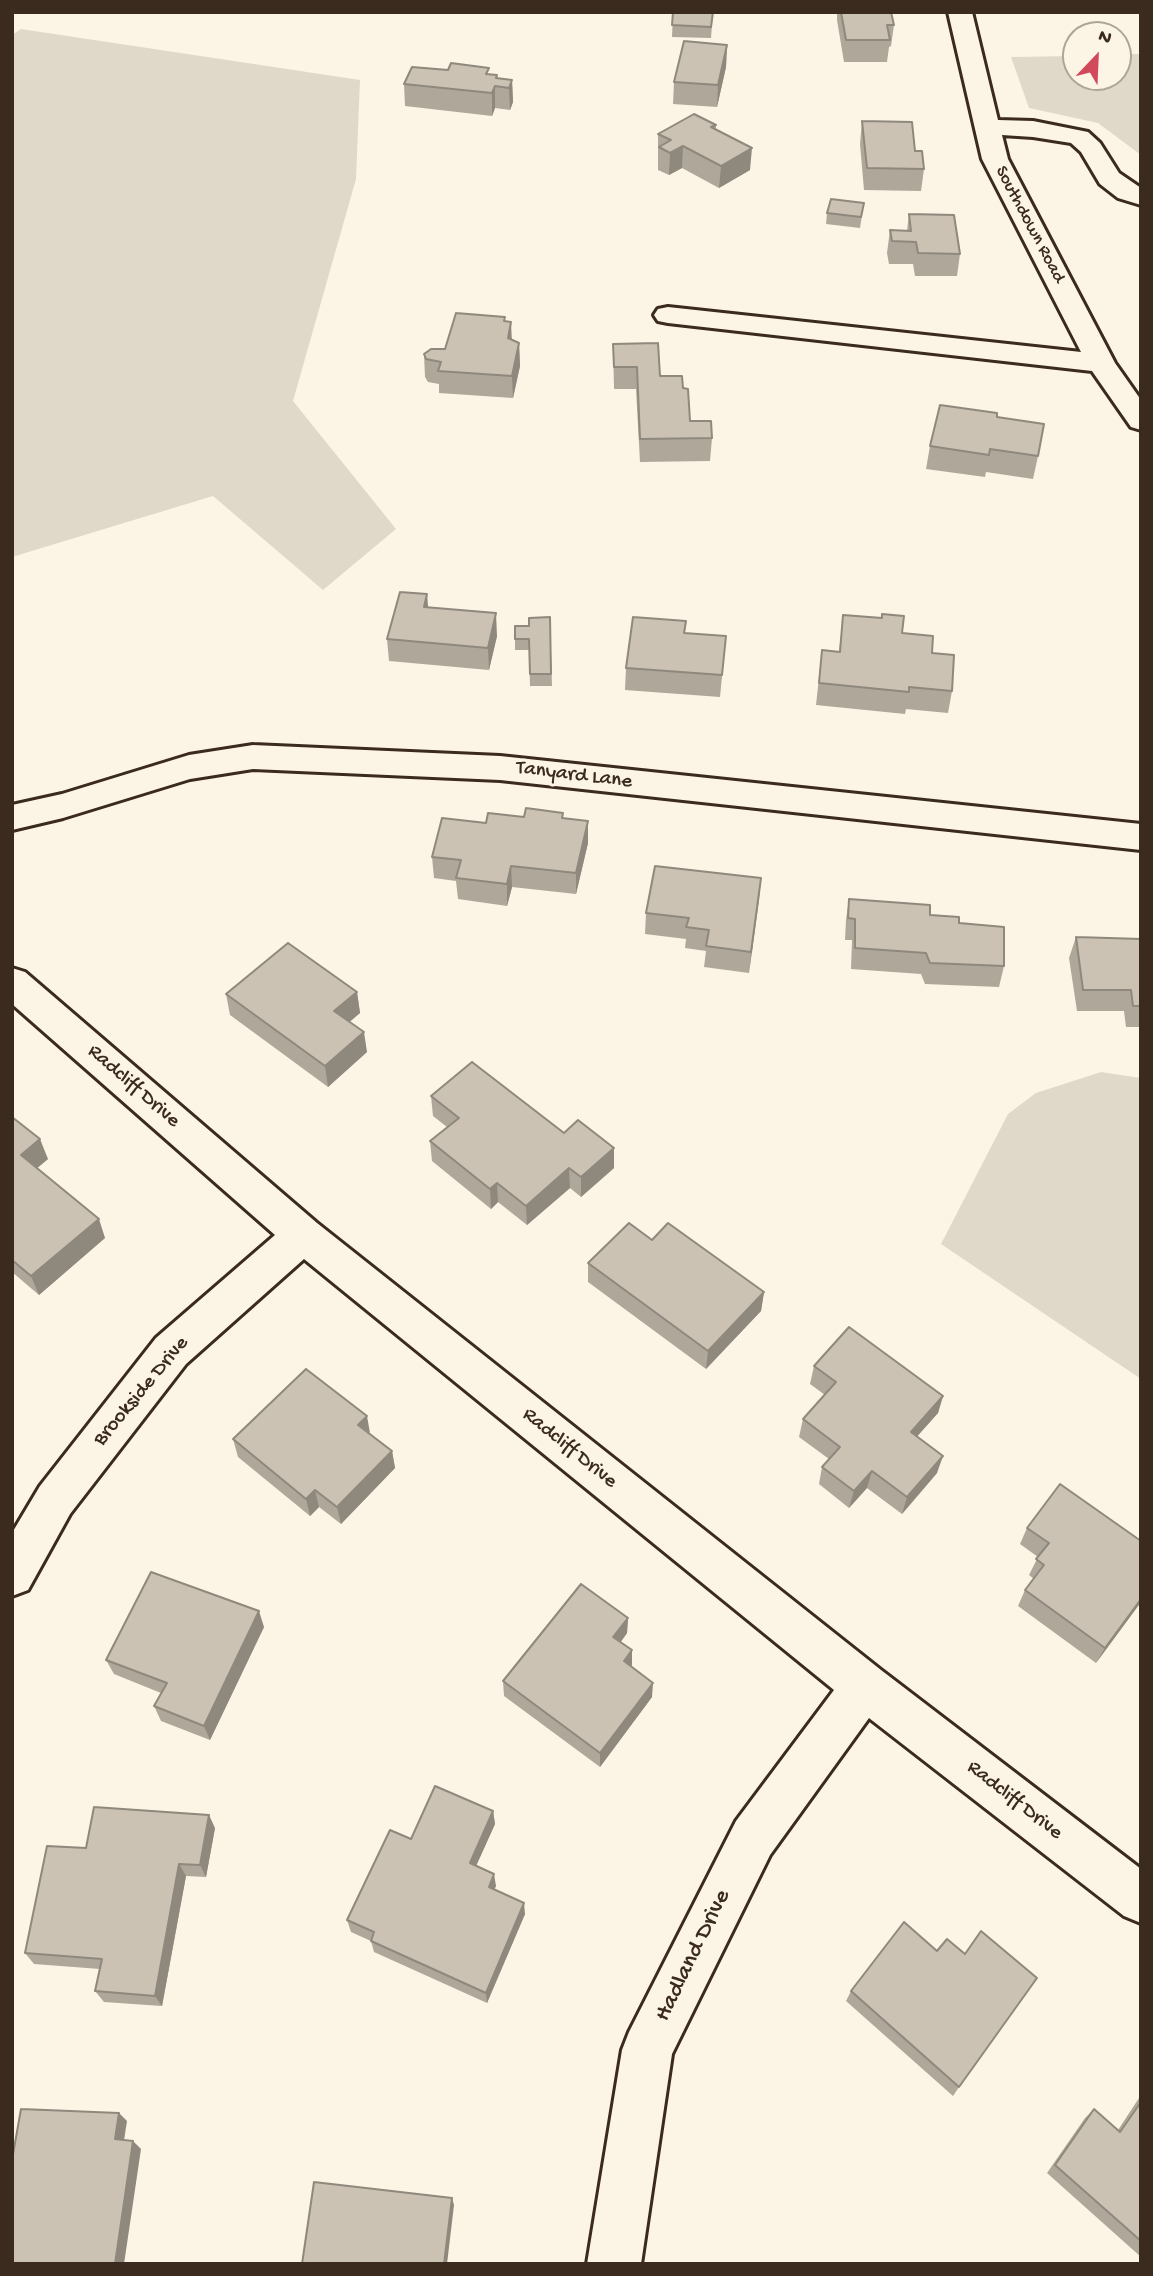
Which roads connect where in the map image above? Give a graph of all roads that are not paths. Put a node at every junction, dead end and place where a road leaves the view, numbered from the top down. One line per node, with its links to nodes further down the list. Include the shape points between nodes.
1 (960, 12): 2 (street, Southdown Road)
2 (987, 127): 3 (street, via 1079,137 1109,178); 5 (street, Southdown Road, via 995,159)
3 (1141, 197)
4 (668, 315): 5 (street)
5 (1101, 363): 6 (street, Southdown Road)
6 (1141, 421)
7 (12, 818): 8 (street, Tanyard Lane, via 189,767 253,757 500,768)
8 (1141, 837)
9 (12, 982): 10 (street, Radcliff Drive)
10 (303, 1235): 11 (street, Brookside Drive, via 171,1351 55,1500); 12 (street, Radcliff Drive)
11 (12, 1574)
12 (865, 1686): 13 (street, Radcliff Drive); 14 (street, Hadland Drive, via 753,1838 647,2050)
13 (1141, 1899)
14 (614, 2264)

